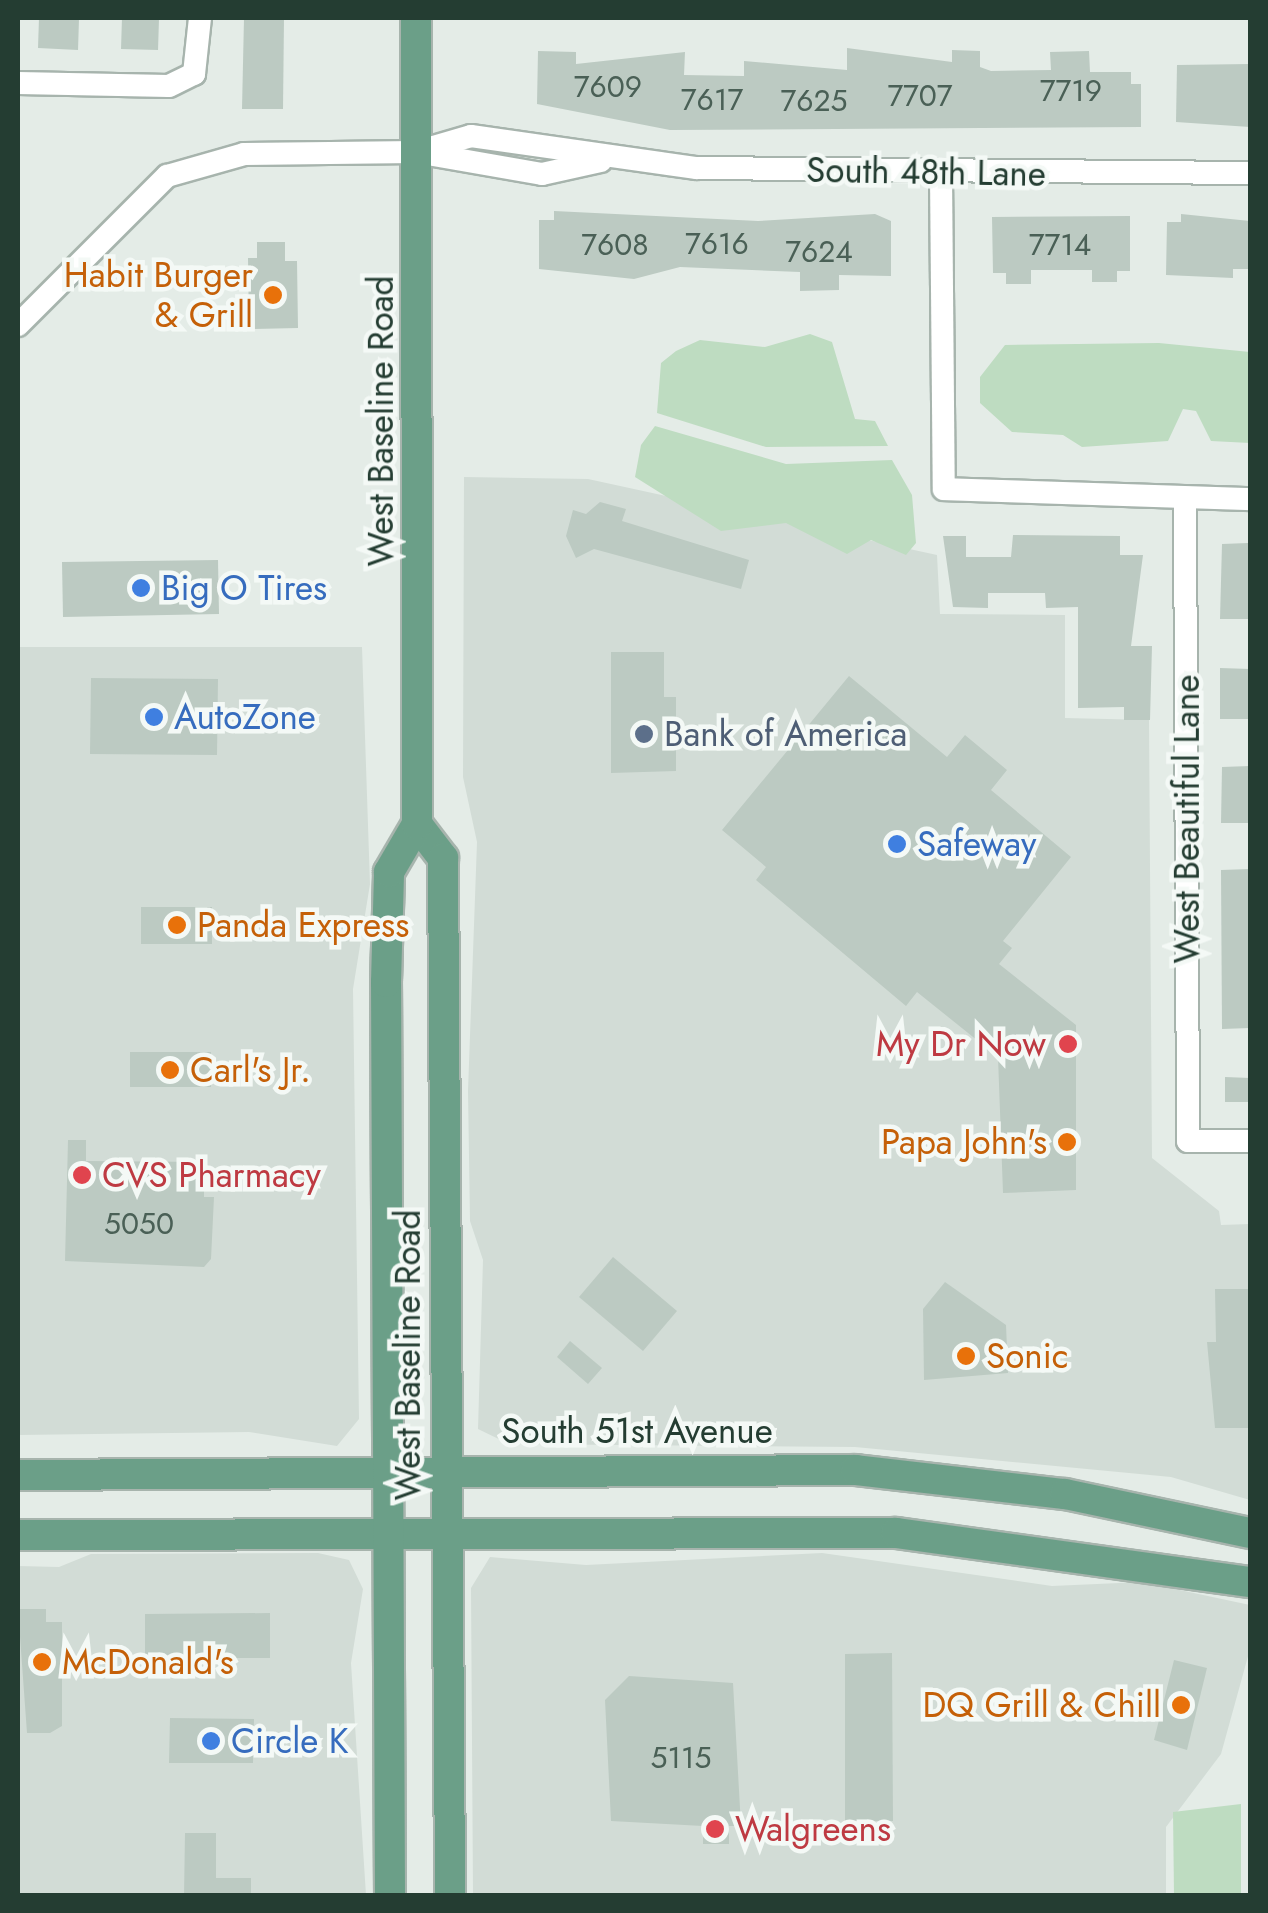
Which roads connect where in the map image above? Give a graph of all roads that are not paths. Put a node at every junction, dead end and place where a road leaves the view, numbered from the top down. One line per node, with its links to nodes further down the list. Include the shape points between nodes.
1 (200, 18): 3 (street, via 194,74 168,86)
2 (416, 18): 4 (main road, West Baseline Road)
3 (18, 83)
4 (416, 152): 5 (street, South 48th Lane, via 542,174); 5 (street, South 48th Lane, via 482,136 544,140); 8 (street, via 244,154 180,171 142,197); 11 (main road, West Baseline Road)
5 (601, 161): 7 (street, South 48th Lane)
6 (1250, 173): 7 (street, South 48th Lane)
7 (941, 174): 9 (street, via 944,489)
8 (18, 325)
9 (1186, 498): 10 (street); 12 (street, West Beautiful Lane, via 1188,1140)
10 (1250, 499)
11 (417, 824): 13 (main road, West Baseline Road, via 443,858); 14 (main road, West Baseline Road, via 389,872)
12 (1250, 1140)
13 (447, 1469): 14 (main road, South 51st Avenue); 17 (main road, West Baseline Road); 18 (main road, South 51st Avenue, via 856,1470 1065,1494)
14 (383, 1470): 15 (main road, South 51st Avenue); 16 (main road, West Baseline Road)
15 (18, 1474)
16 (384, 1533): 17 (main road); 19 (main road); 21 (main road, West Baseline Road)
17 (446, 1533): 20 (main road, via 896,1533); 22 (main road, West Baseline Road)
18 (1250, 1533)
19 (18, 1535)
20 (1250, 1582)
21 (390, 1896)
22 (450, 1896)

